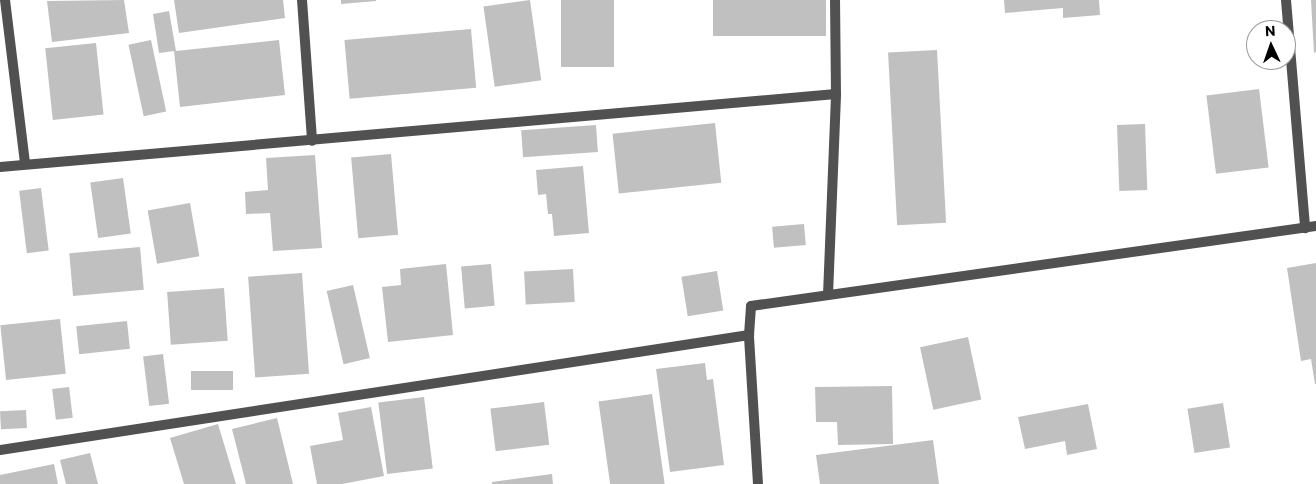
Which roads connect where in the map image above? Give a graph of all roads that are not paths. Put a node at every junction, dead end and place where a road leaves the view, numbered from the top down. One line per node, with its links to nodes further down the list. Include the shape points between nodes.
1 (5, 0): 7 (street)
2 (302, 0): 6 (street)
3 (835, 0): 5 (street)
4 (1286, 0): 10 (street)
5 (836, 94): 6 (street); 11 (street)
6 (312, 141): 7 (street)
7 (25, 164): 8 (street)
8 (0, 168)
9 (1316, 226): 10 (street)
10 (1304, 228): 11 (street)
11 (828, 295): 12 (street, via 752,306)
12 (749, 335): 13 (street); 14 (street)
13 (0, 450)
14 (758, 484)

